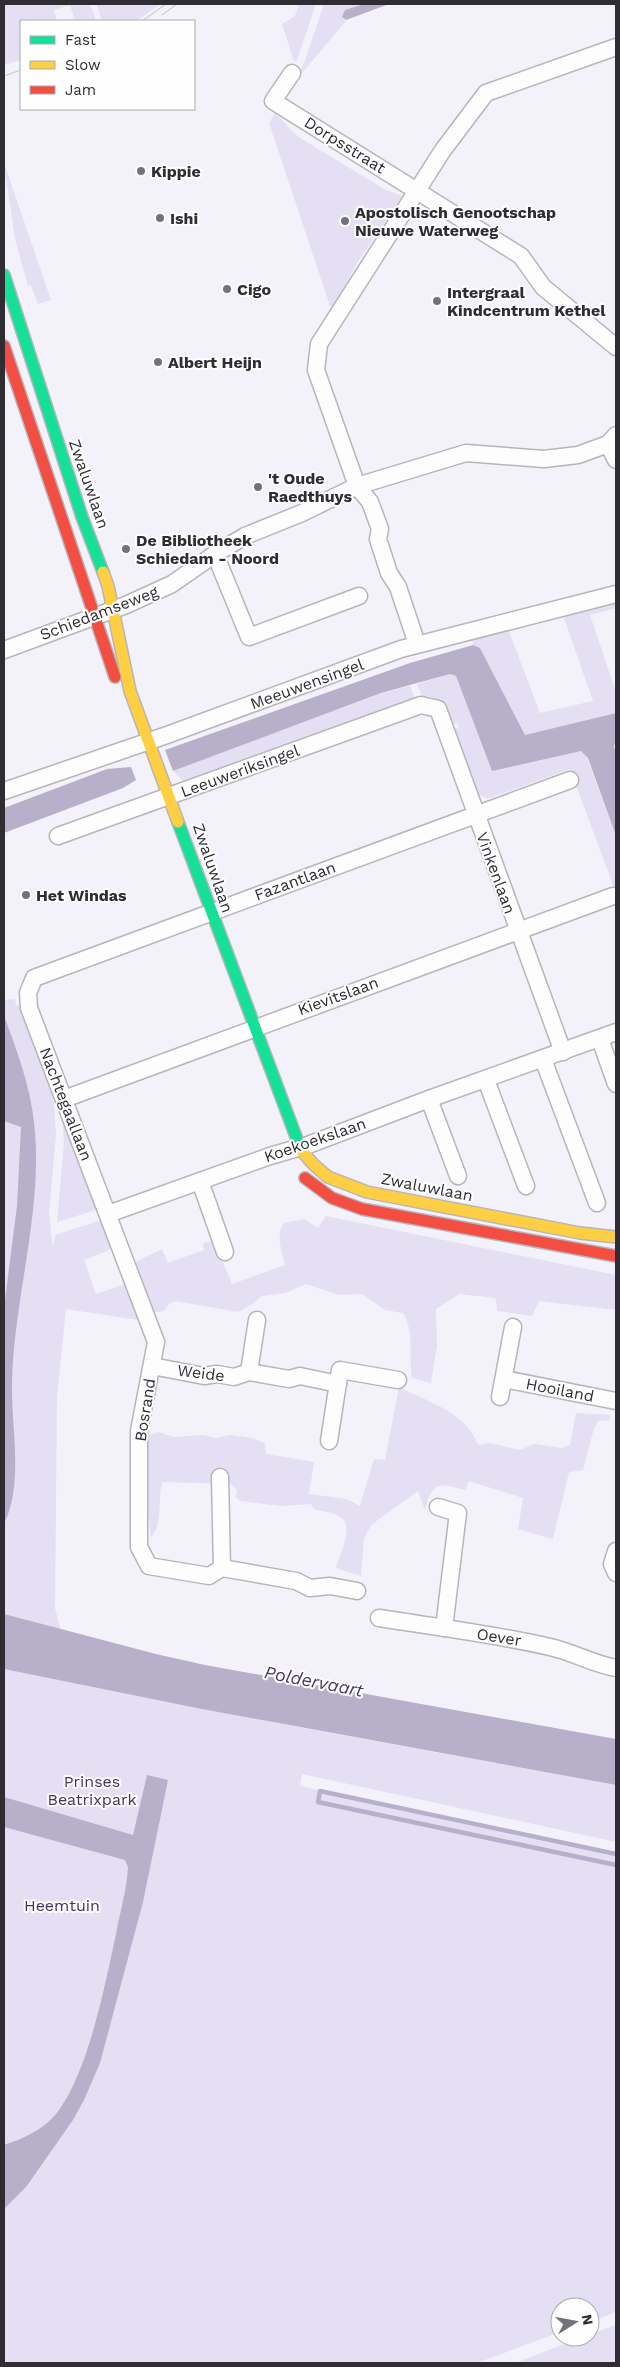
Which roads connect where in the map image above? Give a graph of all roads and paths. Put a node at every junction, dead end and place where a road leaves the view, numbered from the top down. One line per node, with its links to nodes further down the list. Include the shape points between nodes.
1 (616, 47): 3 (street, via 486,93)
2 (292, 72): 3 (street, Dorpsstraat, via 273,100)
3 (418, 190): 5 (street, Dorpsstraat, via 521,256 542,287); 10 (street, via 319,344 316,370)
4 (4, 275): 6 (main road, Zwaluwlaan)
5 (616, 347)
6 (28, 354): 7 (street); 14 (main road, Zwaluwlaan)
7 (5, 355): 15 (main road)
8 (612, 439): 9 (street); 10 (street, via 578,455 544,459 466,453)
9 (616, 460)
10 (357, 486): 11 (street, Schiedamseweg, via 245,536); 16 (street, via 370,502 389,573 398,587)
11 (215, 554): 13 (street, via 249,636); 14 (street, Schiedamseweg, via 172,584)
12 (616, 594): 16 (street, Meeuwensingel)
13 (359, 596)
14 (114, 609): 15 (street, Schiedamseweg); 20 (main road, Zwaluwlaan)
15 (94, 616): 17 (street, Schiedamseweg); 19 (main road)
16 (417, 644): 20 (street, Meeuwensingel)
17 (4, 650)
18 (421, 705): 23 (street, Leeuweriksingel); 24 (street, Vinkenlaan, via 438,709)
19 (123, 708)
20 (139, 743): 22 (street, Meeuwensingel); 23 (main road, Zwaluwlaan)
21 (570, 780): 24 (street, Fazantlaan)
22 (4, 791)
23 (159, 800): 25 (street, Leeuweriksingel); 27 (main road, Zwaluwlaan, via 179,820)
24 (475, 815): 27 (street, Fazantlaan); 28 (street, Vinkenlaan)
25 (58, 836)
26 (613, 896): 28 (street, Kievitslaan)
27 (202, 916): 29 (street, Fazantlaan, via 34,978); 30 (main road, Zwaluwlaan)
28 (517, 930): 30 (street, Kievitslaan); 33 (street, Vinkenlaan)
29 (28, 993): 37 (street, Nachtegaallaan, via 28,1008)
30 (244, 1030): 37 (street, Kievitslaan); 39 (main road, Zwaluwlaan)
31 (616, 1032): 32 (street, Koekoekslaan)
32 (600, 1039): 33 (street, Koekoekslaan); 36 (street)
33 (563, 1052): 34 (street, Koekoekslaan)
34 (543, 1059): 35 (street, Koekoekslaan); 43 (street)
35 (486, 1080): 38 (street, Koekoekslaan); 42 (street)
36 (616, 1084)
37 (64, 1098): 44 (street, Nachtegaallaan)
38 (429, 1098): 39 (street, Koekoekslaan); 40 (street)
39 (292, 1155): 41 (street, Koekoekslaan); 45 (main road, Zwaluwlaan, via 334,1181 368,1192); 47 (main road, Zwaluwlaan, via 310,1184 332,1198 362,1209)
40 (458, 1176)
41 (200, 1181): 44 (street, Koekoekslaan); 46 (street)
42 (526, 1186)
43 (597, 1203)
44 (108, 1214): 50 (street, Bosrand, via 156,1342)
45 (616, 1237)
46 (225, 1252)
47 (616, 1256)
48 (257, 1320): 51 (street, Weide)
49 (513, 1327): 52 (street, Hooiland)
50 (152, 1366): 51 (street, Weide, via 204,1376 234,1377); 61 (street, Bosrand, via 139,1431 139,1547 149,1566 209,1576)
51 (249, 1372): 54 (street, Weide, via 289,1379 300,1376)
52 (504, 1379): 55 (street, Hooiland); 56 (street, Hooiland)
53 (398, 1380): 54 (street, via 340,1370)
54 (338, 1384): 57 (street)
55 (500, 1397)
56 (616, 1401)
57 (329, 1441)
58 (220, 1477): 61 (street)
59 (438, 1507): 65 (street, via 458,1513)
60 (616, 1551): 62 (street, via 612,1564)
61 (222, 1568): 63 (street, Bosrand, via 296,1581 310,1588 330,1586)
62 (616, 1573)
63 (357, 1590)
64 (379, 1618): 65 (street, Oever)
65 (444, 1628): 66 (street, Oever, via 559,1648 591,1663)
66 (616, 1668)

